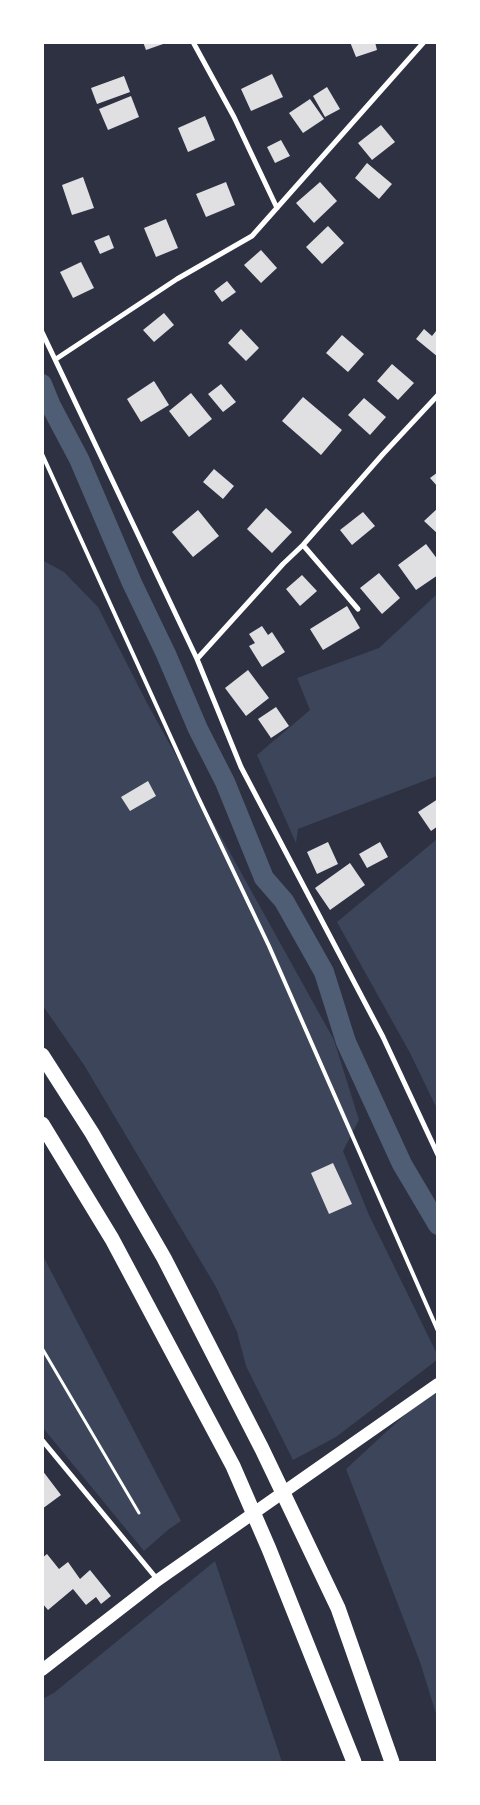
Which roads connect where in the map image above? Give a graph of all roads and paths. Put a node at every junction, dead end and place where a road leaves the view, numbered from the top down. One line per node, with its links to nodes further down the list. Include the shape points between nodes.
1 (193, 42): 3 (street, via 234,117)
2 (424, 42): 3 (street)
3 (277, 208): 5 (street, via 252,236 177,279)
4 (42, 332): 5 (street)
5 (56, 359): 10 (street)
6 (438, 395): 8 (street)
7 (42, 454): 14 (lane, via 269,946)
8 (303, 545): 9 (street); 10 (street)
9 (358, 609)
10 (196, 659): 13 (street, via 241,767 383,1037)
11 (42, 1055): 22 (highway, via 92,1133 164,1258 262,1449 338,1608)
12 (42, 1124): 21 (highway, via 112,1239 233,1466)
13 (438, 1155)
14 (438, 1331)
15 (42, 1348): 18 (path)
16 (438, 1384): 19 (main road)
17 (42, 1440): 19 (street)
18 (139, 1513)
19 (158, 1580): 20 (main road)
20 (42, 1670)
21 (354, 1762)
22 (392, 1762)

